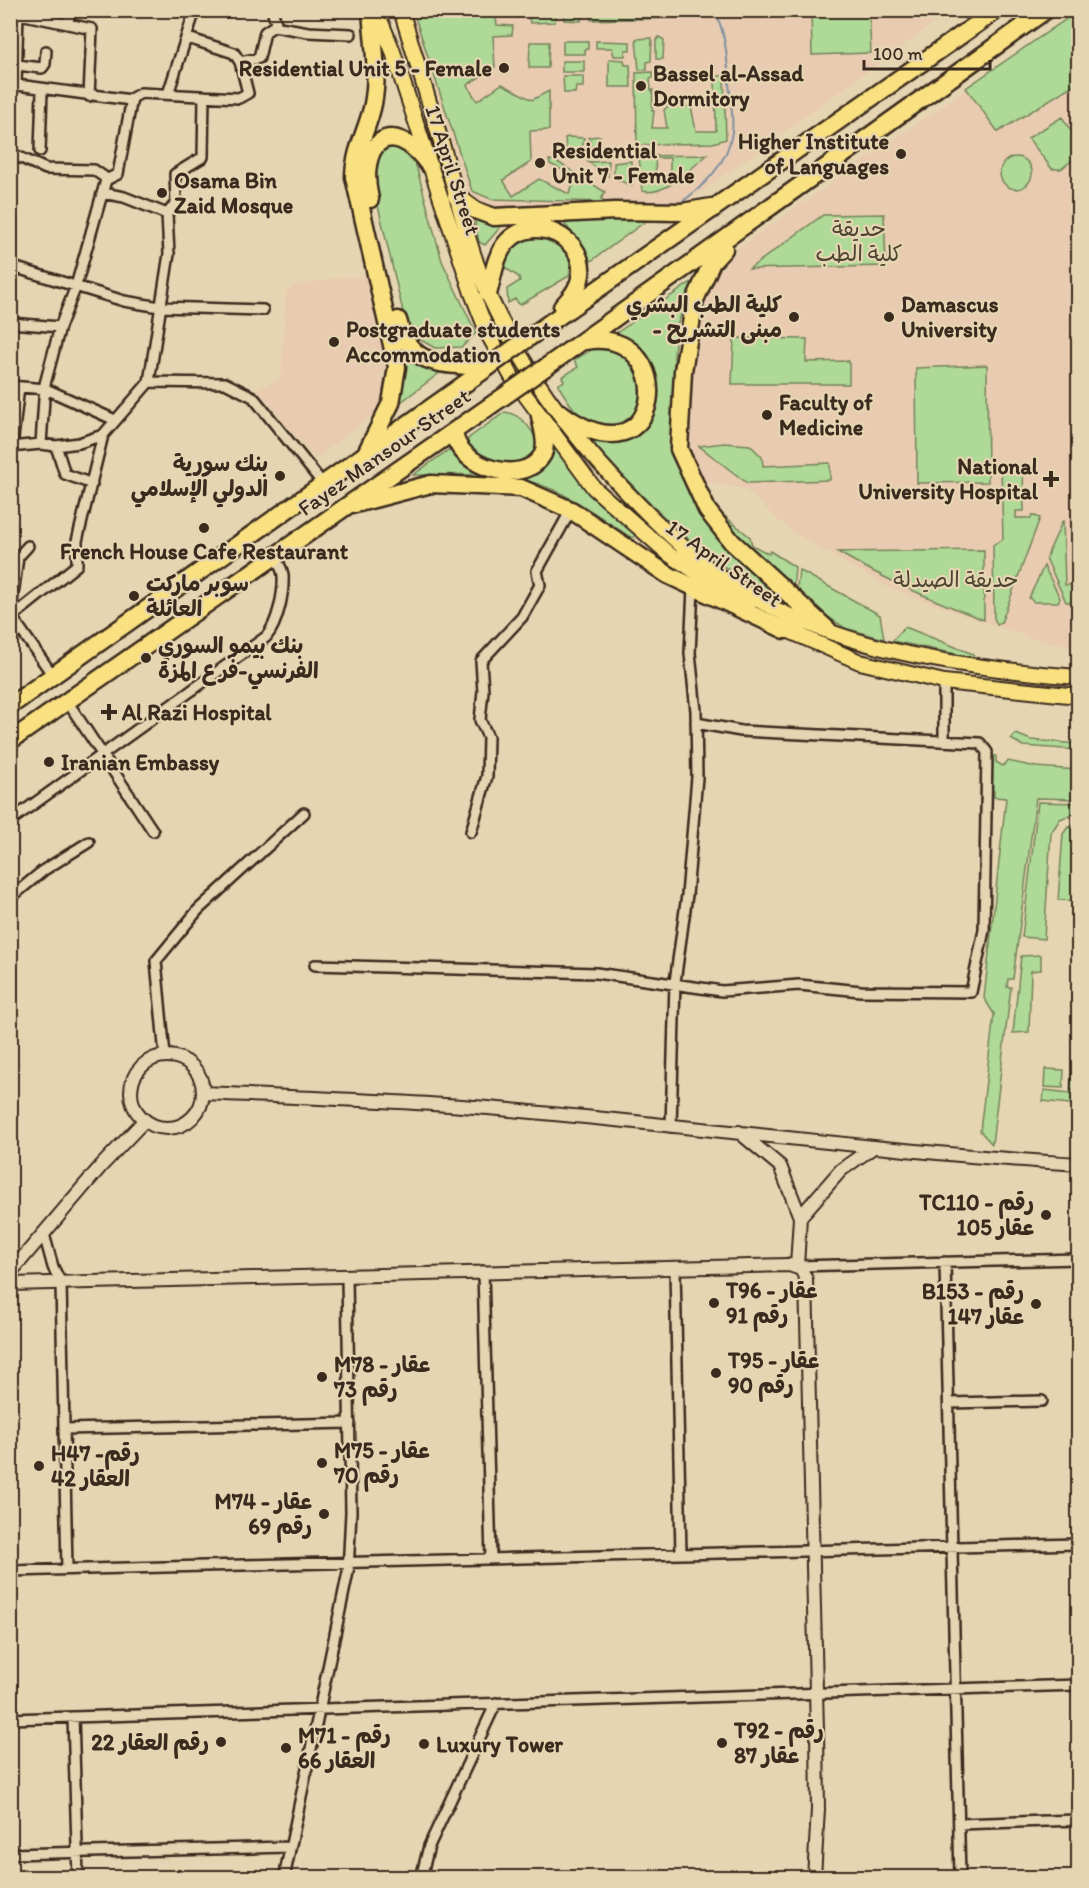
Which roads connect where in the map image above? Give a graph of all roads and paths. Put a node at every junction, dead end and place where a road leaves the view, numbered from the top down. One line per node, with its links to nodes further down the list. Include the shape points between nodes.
1 (70, 10): 11 (street)
2 (195, 10): 14 (street)
3 (272, 10): 12 (street)
4 (370, 10): 54 (highway, via 376,81 354,177 397,367 391,403)
5 (376, 10): 26 (main road, 17 April Street)
6 (401, 10): 29 (main road, 17 April Street)
7 (997, 10): 30 (highway, Fayez Mansour Street)
8 (1046, 10): 32 (highway, Fayez Mansour Street)
9 (14, 13): 10 (street); 17 (street)
10 (45, 14): 11 (street)
11 (68, 23): 21 (street, via 93,30)
12 (277, 26): 13 (street); 16 (street, via 265,32 259,58)
13 (351, 34)
14 (189, 38): 16 (street, via 230,50); 20 (street)
15 (46, 51): 17 (street, via 42,68)
16 (240, 62): 22 (street, via 247,95 239,99)
17 (14, 65): 18 (street)
18 (13, 85): 19 (street)
19 (42, 90): 21 (street); 24 (street)
20 (168, 94): 22 (street); 23 (street, via 138,94)
21 (89, 96): 23 (street)
22 (204, 96): 31 (street, via 203,157 175,174 176,203)
23 (131, 100): 27 (street, via 118,174)
24 (40, 151)
25 (10, 153): 27 (street, via 51,170 94,170)
26 (429, 165): 42 (highway, via 413,145 393,138 372,150 365,180 401,333 409,349 428,361); 47 (main road, 17 April Street, via 488,334)
27 (107, 179): 28 (street)
28 (103, 193): 31 (street); 34 (street)
29 (456, 196): 30 (highway, via 475,210 494,217 682,212); 35 (main road, 17 April Street)
30 (719, 206): 40 (highway, Fayez Mansour Street)
31 (167, 214): 36 (street, via 169,254)
32 (747, 224): 41 (highway, Fayez Mansour Street); 65 (highway, via 712,262 695,300 683,371 679,449 707,510 732,542)
33 (10, 266): 34 (street)
34 (76, 286): 36 (street); 39 (street)
35 (489, 294): 40 (highway, via 500,252 515,235 549,229 563,236 578,254 580,278 576,290); 46 (main road, 17 April Street, via 525,362)
36 (160, 307): 37 (street); 43 (street)
37 (263, 310)
38 (10, 322): 39 (street)
39 (60, 327): 45 (street)
40 (538, 331): 42 (highway, Fayez Mansour Street, bridge)
41 (585, 341): 46 (highway, via 620,343 635,356 650,381 649,406 638,424 626,432 615,433 581,428); 49 (highway, Fayez Mansour Street, bridge)
42 (487, 368): 54 (highway, Fayez Mansour Street)
43 (149, 382): 48 (street); 56 (street, via 225,383 254,397)
44 (15, 386): 45 (street); 53 (street)
45 (46, 389): 48 (street); 51 (street)
46 (561, 413): 65 (main road, 17 April Street, via 586,449 663,531 714,571 782,611)
47 (540, 416): 49 (highway, via 545,441 543,454 530,466 518,470 480,465 455,441); 64 (main road, 17 April Street, via 594,488 670,555)
48 (115, 420): 50 (street)
49 (454, 431): 57 (highway, Fayez Mansour Street)
50 (103, 435): 52 (street); 55 (street)
51 (41, 444): 52 (street); 53 (street)
52 (56, 446): 55 (street, via 65,474)
53 (11, 447)
54 (365, 455): 56 (highway, Fayez Mansour Street)
55 (92, 484): 63 (street, via 77,541 77,565)
56 (324, 484): 66 (highway, Fayez Mansour Street)
57 (340, 509): 58 (highway, via 430,484 521,488); 60 (highway, Fayez Mansour Street)
58 (571, 510): 62 (highway); 79 (street, via 537,571 540,585 522,617 481,661 480,720 488,737 487,776)
59 (28, 546): 61 (street)
60 (275, 557): 70 (highway, Fayez Mansour Street); 75 (street, via 283,579 274,623 266,637)
61 (14, 558): 63 (street)
62 (693, 587): 64 (highway); 72 (street, via 690,653)
63 (11, 616): 66 (street)
64 (785, 630): 68 (main road, 17 April Street, via 860,662)
65 (828, 630): 67 (main road, 17 April Street, via 882,648 982,669)
66 (54, 677): 71 (highway, Fayez Mansour Street)
67 (1078, 677)
68 (944, 682): 69 (main road, 17 April Street); 73 (street)
69 (1078, 696)
70 (67, 701): 74 (highway, Fayez Mansour Street); 75 (street)
71 (10, 706)
72 (696, 723): 73 (street, via 741,731); 83 (street, via 697,777)
73 (944, 740): 83 (street, via 980,743 987,752 984,930 971,992 799,986 722,991)
74 (10, 741)
75 (103, 757): 77 (street); 78 (street)
76 (304, 813): 84 (street, via 198,910 156,961)
77 (10, 821)
78 (153, 831)
79 (471, 832)
80 (89, 842): 81 (street)
81 (10, 898)
82 (315, 965): 83 (street, via 596,973)
83 (675, 982): 87 (street)
84 (165, 1056): 85 (street, via 189,1062 197,1071); 86 (street, via 142,1066 134,1076 131,1100)
85 (204, 1093): 86 (street, via 202,1104 188,1122 166,1129); 87 (street, via 461,1106)
86 (144, 1121): 92 (street)
87 (670, 1126): 88 (street)
88 (738, 1132): 89 (street); 91 (street, via 780,1166)
89 (872, 1148): 90 (street); 91 (street, via 841,1170)
90 (1078, 1164)
91 (800, 1218): 95 (street)
92 (44, 1234): 98 (street); 100 (street)
93 (1078, 1259): 94 (street)
94 (945, 1262): 95 (street); 103 (street)
95 (797, 1266): 96 (street); 108 (street, via 806,1279)
96 (675, 1269): 97 (street); 109 (street)
97 (483, 1271): 99 (street); 110 (street)
98 (10, 1273)
99 (347, 1277): 100 (street); 104 (street)
100 (62, 1283): 101 (street); 105 (street)
101 (10, 1284)
102 (1042, 1401): 103 (street)
103 (949, 1403): 107 (street)
104 (350, 1423): 105 (street); 111 (street)
105 (64, 1429): 112 (street)
106 (1078, 1544): 107 (street)
107 (953, 1548): 108 (street); 115 (street)
108 (813, 1551): 109 (street); 116 (street)
109 (681, 1554): 110 (street)
110 (491, 1559): 111 (street)
111 (349, 1562): 112 (street); 118 (street)
112 (67, 1569): 113 (street)
113 (10, 1571)
114 (1078, 1685): 115 (street)
115 (956, 1689): 116 (street); 122 (street)
116 (816, 1692): 117 (street); 129 (street, via 818,1809)
117 (496, 1703): 118 (street); 128 (street, via 429,1846)
118 (319, 1710): 119 (street); 123 (street)
119 (72, 1717): 120 (street); 124 (street)
120 (10, 1719)
121 (1078, 1820): 122 (street)
122 (959, 1824): 130 (street)
123 (290, 1847): 124 (street); 127 (street)
124 (77, 1852): 125 (street); 126 (street)
125 (10, 1854)
126 (78, 1878)
127 (284, 1878)
128 (421, 1878)
129 (814, 1878)
130 (960, 1878)

